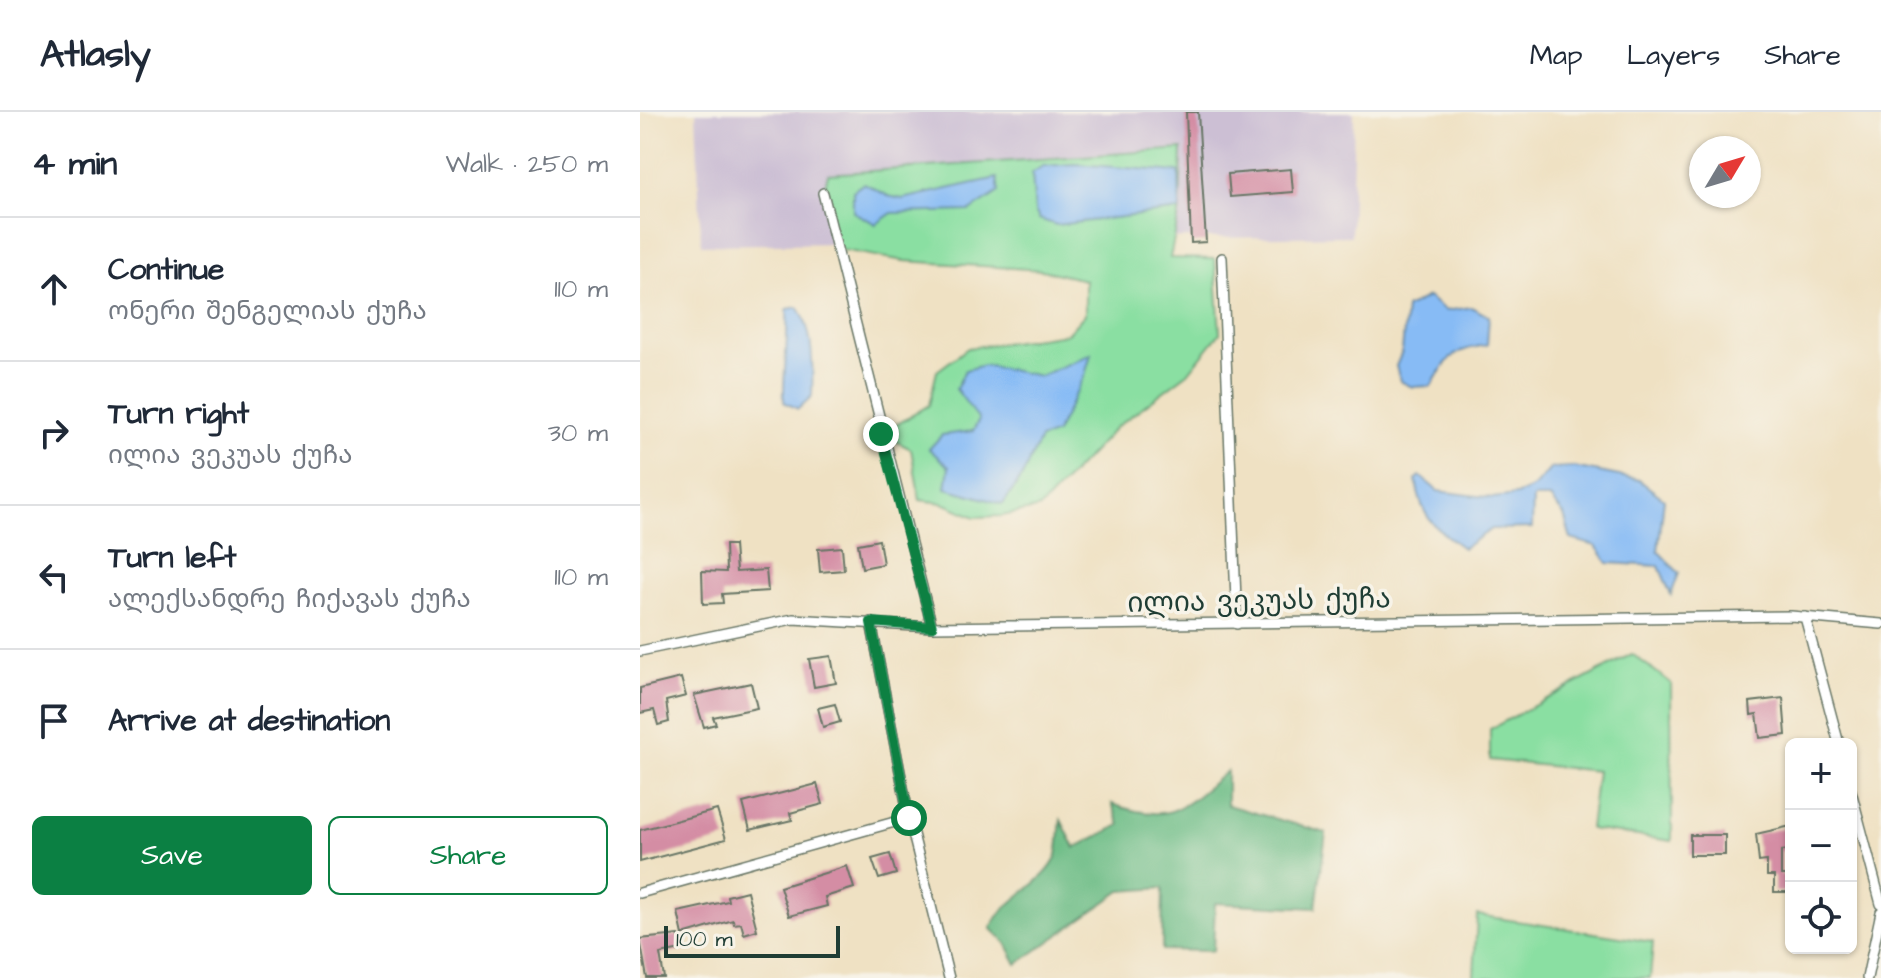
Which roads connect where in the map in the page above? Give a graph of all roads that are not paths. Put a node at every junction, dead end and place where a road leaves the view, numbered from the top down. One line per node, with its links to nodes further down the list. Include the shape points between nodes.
1 (823, 193): 7 (street)
2 (1222, 258): 5 (street)
3 (1805, 617): 5 (street, ილია ვეკუას ქუჩა); 6 (street, ილია ვეკუას ქუჩა); 9 (street)
4 (871, 622): 7 (street, ილია ვეკუას ქუჩა); 8 (street, ილია ვეკუას ქუჩა, via 793,619); 11 (street)
5 (1237, 624): 7 (street, ილია ვეკუას ქუჩა)
6 (1881, 624)
7 (932, 627)
8 (640, 651)
9 (1837, 738)
10 (1856, 810): 13 (street)
11 (909, 818): 12 (street); 15 (street)
12 (640, 893)
13 (1881, 904)
14 (1881, 912): 16 (street)
15 (949, 978)
16 (1867, 978)

